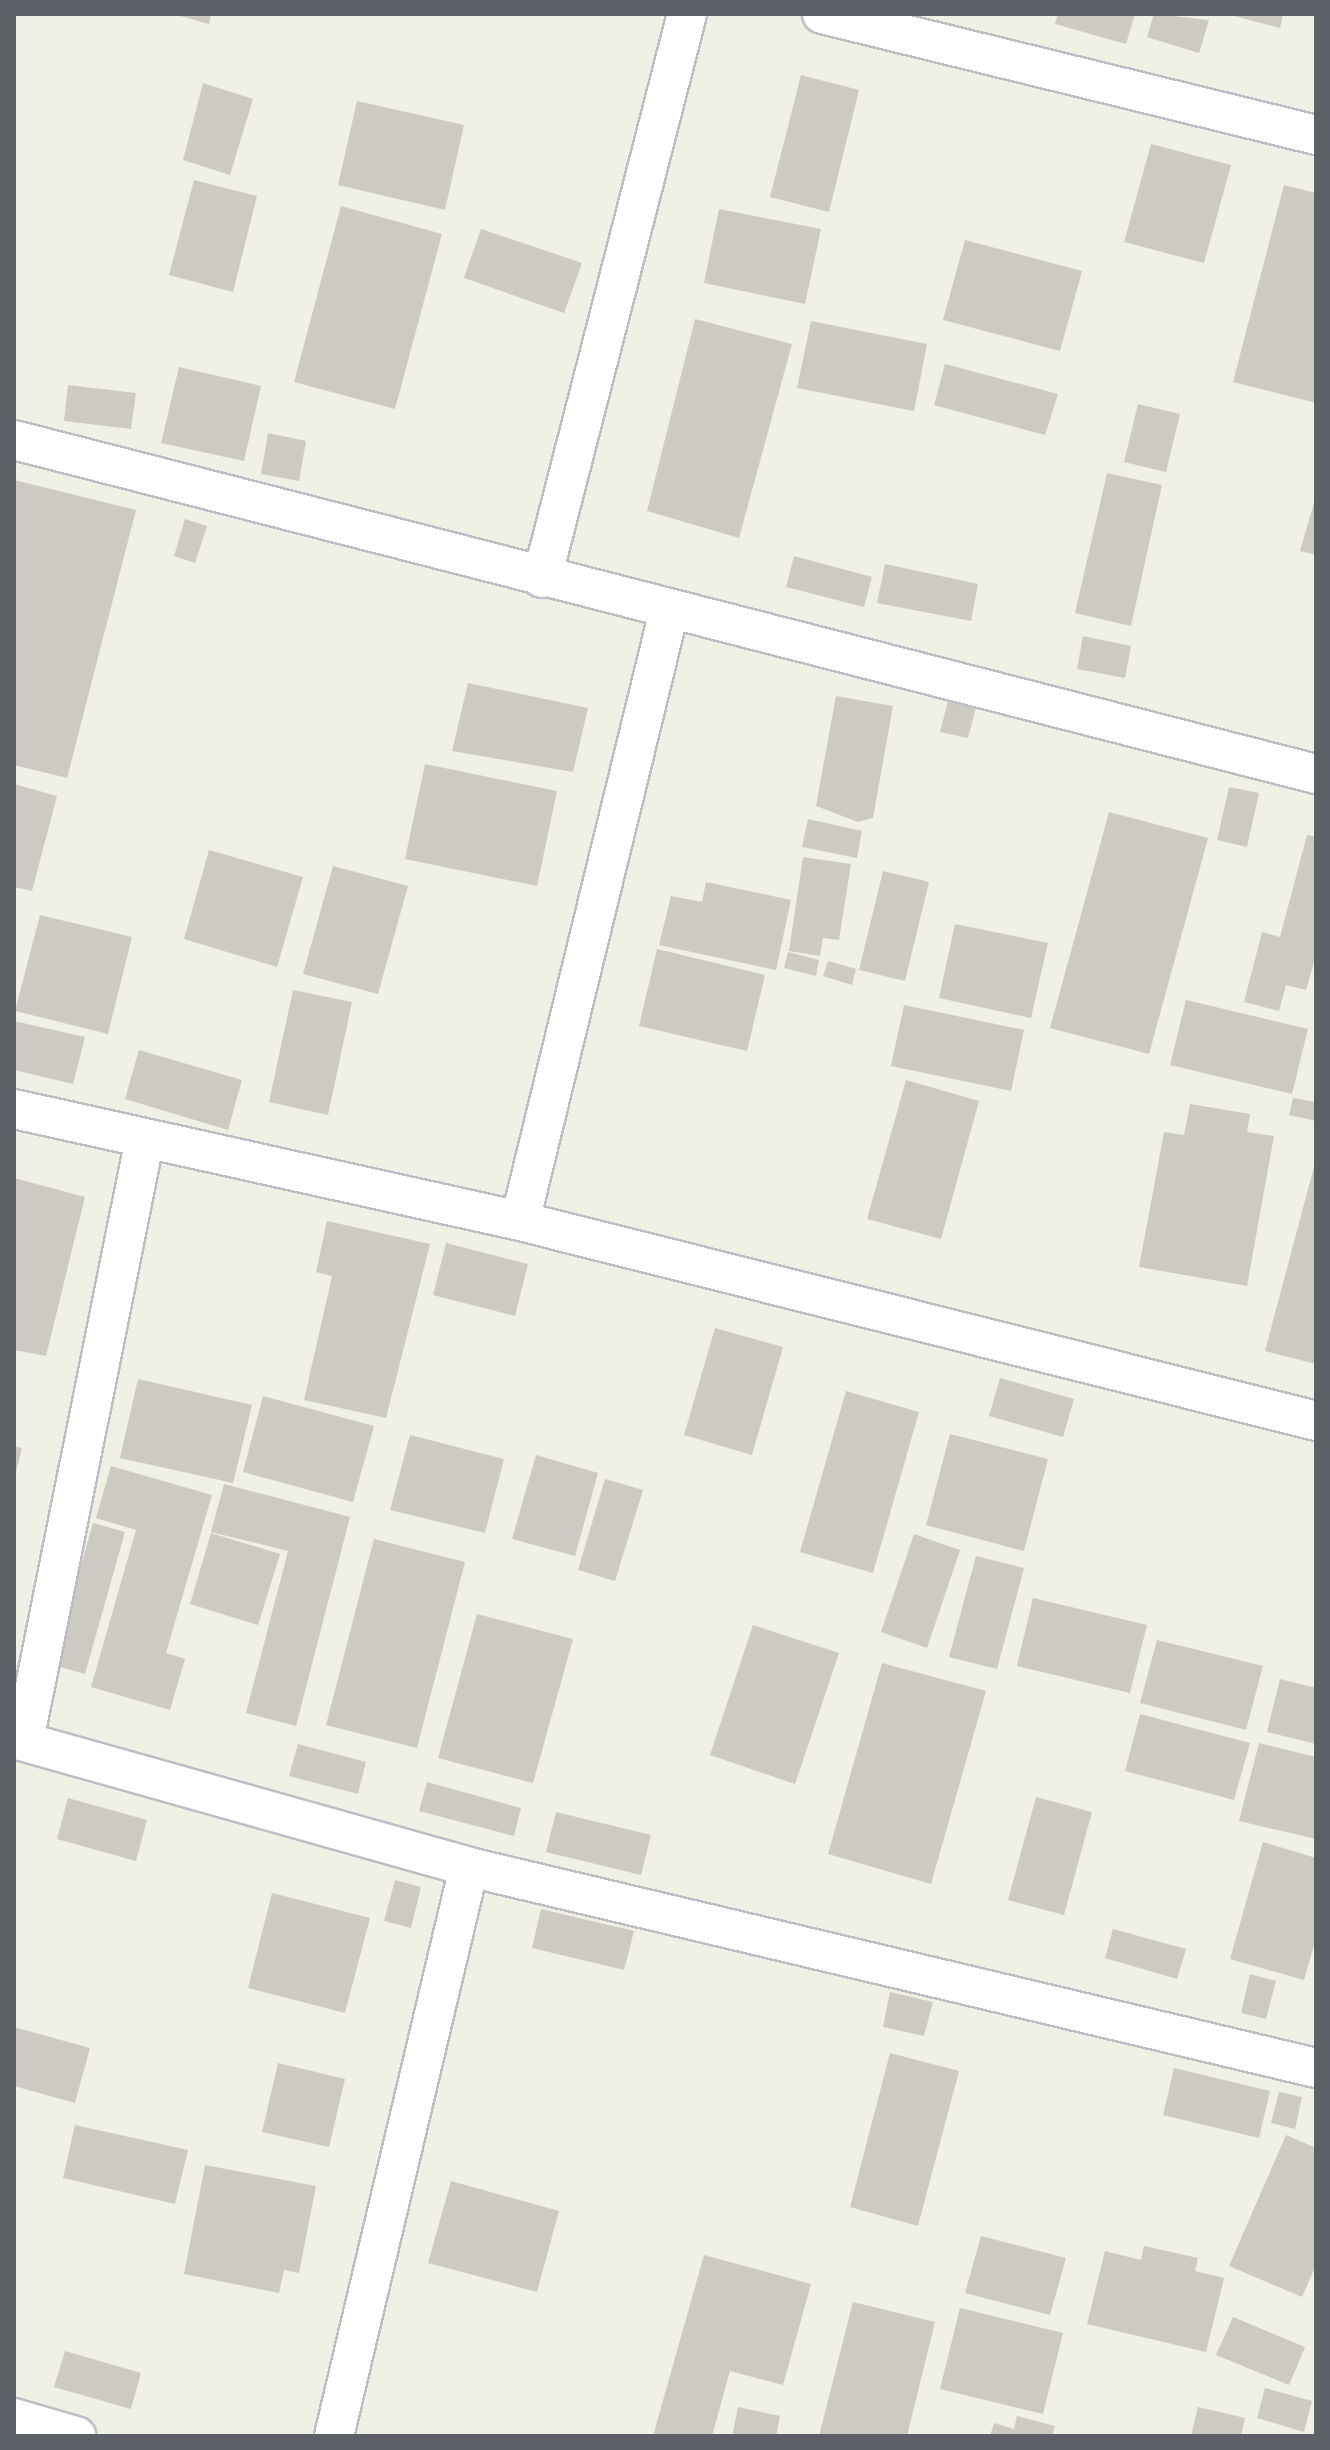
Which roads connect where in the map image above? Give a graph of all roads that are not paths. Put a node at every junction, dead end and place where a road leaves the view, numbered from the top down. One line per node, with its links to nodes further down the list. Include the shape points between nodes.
1 (687, 14): 5 (street)
2 (822, 14): 3 (street)
3 (1316, 135)
4 (14, 440): 5 (street)
5 (542, 578): 6 (street)
6 (669, 611): 7 (street); 10 (street)
7 (1316, 774)
8 (14, 1109): 9 (street)
9 (145, 1138): 10 (street); 12 (street)
10 (520, 1221): 11 (street)
11 (1316, 1421)
12 (19, 1740): 13 (street)
13 (469, 1867): 14 (street); 17 (street)
14 (1316, 2068)
15 (14, 2418): 16 (street)
16 (76, 2436)
17 (334, 2436)

